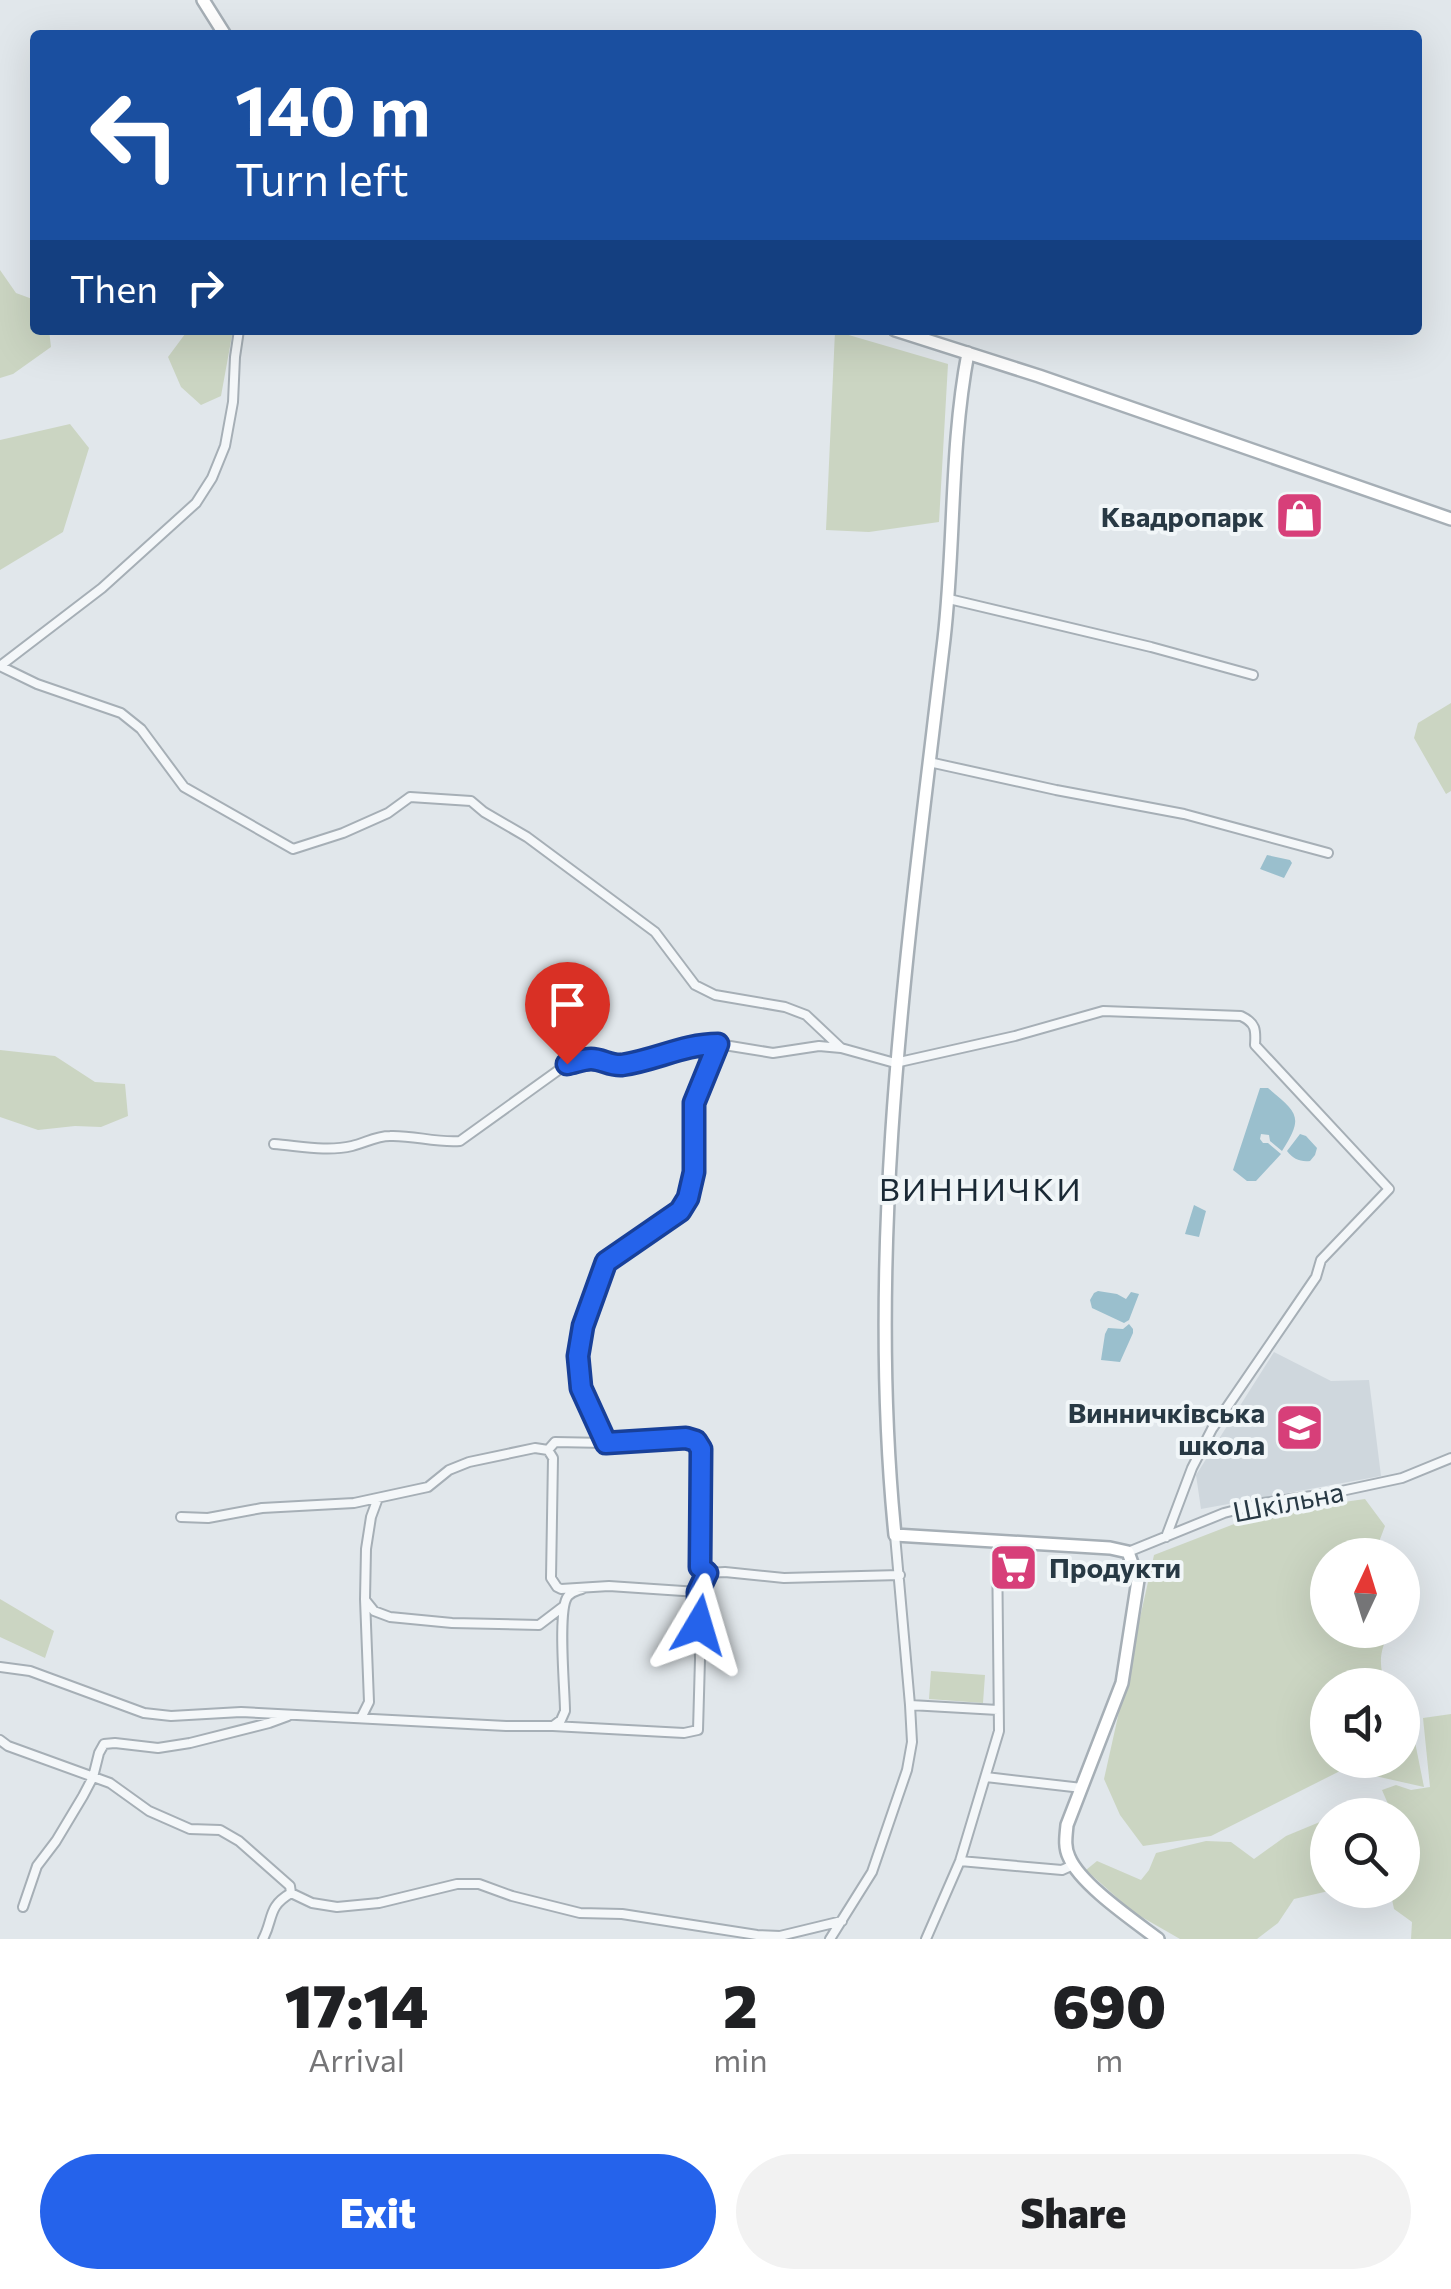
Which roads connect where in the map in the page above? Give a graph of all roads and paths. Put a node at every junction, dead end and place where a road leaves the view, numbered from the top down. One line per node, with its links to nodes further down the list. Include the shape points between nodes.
1 (203, 0): 2 (street)
2 (221, 30)
3 (237, 335): 8 (street, via 225,446 196,502 102,588)
4 (911, 335): 5 (street)
5 (968, 353): 6 (street); 7 (street)
6 (1451, 519)
7 (948, 599): 9 (street); 10 (street)
8 (0, 666): 13 (street, via 120,714 140,729 184,788 293,849 343,833 410,797 471,801 654,932 695,986 806,1015)
9 (1253, 674)
10 (929, 762): 11 (street, via 1184,814); 14 (street)
11 (1328, 854)
12 (718, 1044): 13 (street, via 773,1053); 15 (street, via 628,1064 593,1058 567,1064 460,1140 377,1137 328,1149); 16 (street, via 694,1103 688,1198 680,1211 606,1262 583,1326 581,1388)
13 (842, 1048): 14 (street)
14 (895, 1063): 21 (street, via 886,1269); 22 (street, via 1102,1012 1241,1016 1256,1030 1255,1045 1389,1189 1321,1260 1316,1277 1212,1429)
15 (274, 1144)
16 (606, 1443): 17 (street, via 555,1442); 25 (street, via 696,1441 700,1567)
17 (548, 1450): 19 (street, via 469,1462 428,1487); 27 (street, via 551,1578 561,1589)
18 (1451, 1458): 22 (street, Шкільна, via 1402,1478 1224,1513)
19 (378, 1498): 20 (street); 29 (street, via 366,1548)
20 (182, 1518)
21 (895, 1535): 23 (street); 26 (street)
22 (1166, 1537): 24 (street, Шкільна)
23 (997, 1541): 24 (street); 33 (street)
24 (1128, 1552): 40 (street, via 1138,1580 1122,1683)
25 (707, 1573): 26 (street); 28 (street)
26 (900, 1575): 32 (street)
27 (582, 1589): 28 (street); 30 (street)
28 (698, 1592): 36 (street, via 698,1730)
29 (365, 1599): 30 (street, via 390,1617 452,1623 539,1626); 35 (street, via 369,1702)
30 (564, 1606): 36 (street, via 565,1711)
31 (0, 1667): 34 (street, via 30,1671 144,1714)
32 (910, 1704): 33 (street); 45 (street, via 907,1770 872,1872)
33 (998, 1710): 39 (street)
34 (292, 1714): 35 (street); 38 (street, via 190,1743 104,1744)
35 (362, 1718): 36 (street)
36 (553, 1726)
37 (0, 1740): 38 (street)
38 (93, 1776): 43 (street, via 176,1823 220,1830 239,1841); 44 (street, via 37,1866)
39 (986, 1777): 40 (street); 41 (street)
40 (1082, 1788): 42 (street, via 1065,1842)
41 (960, 1861): 42 (street, via 1062,1870); 48 (street)
42 (1073, 1865): 49 (street)
43 (291, 1894): 45 (street, via 337,1906 479,1884 580,1914 622,1914 757,1936); 46 (street, via 278,1901)
44 (23, 1907)
45 (842, 1920): 47 (street)
46 (263, 1939)
47 (830, 1939)
48 (926, 1939)
49 (1158, 1939)

